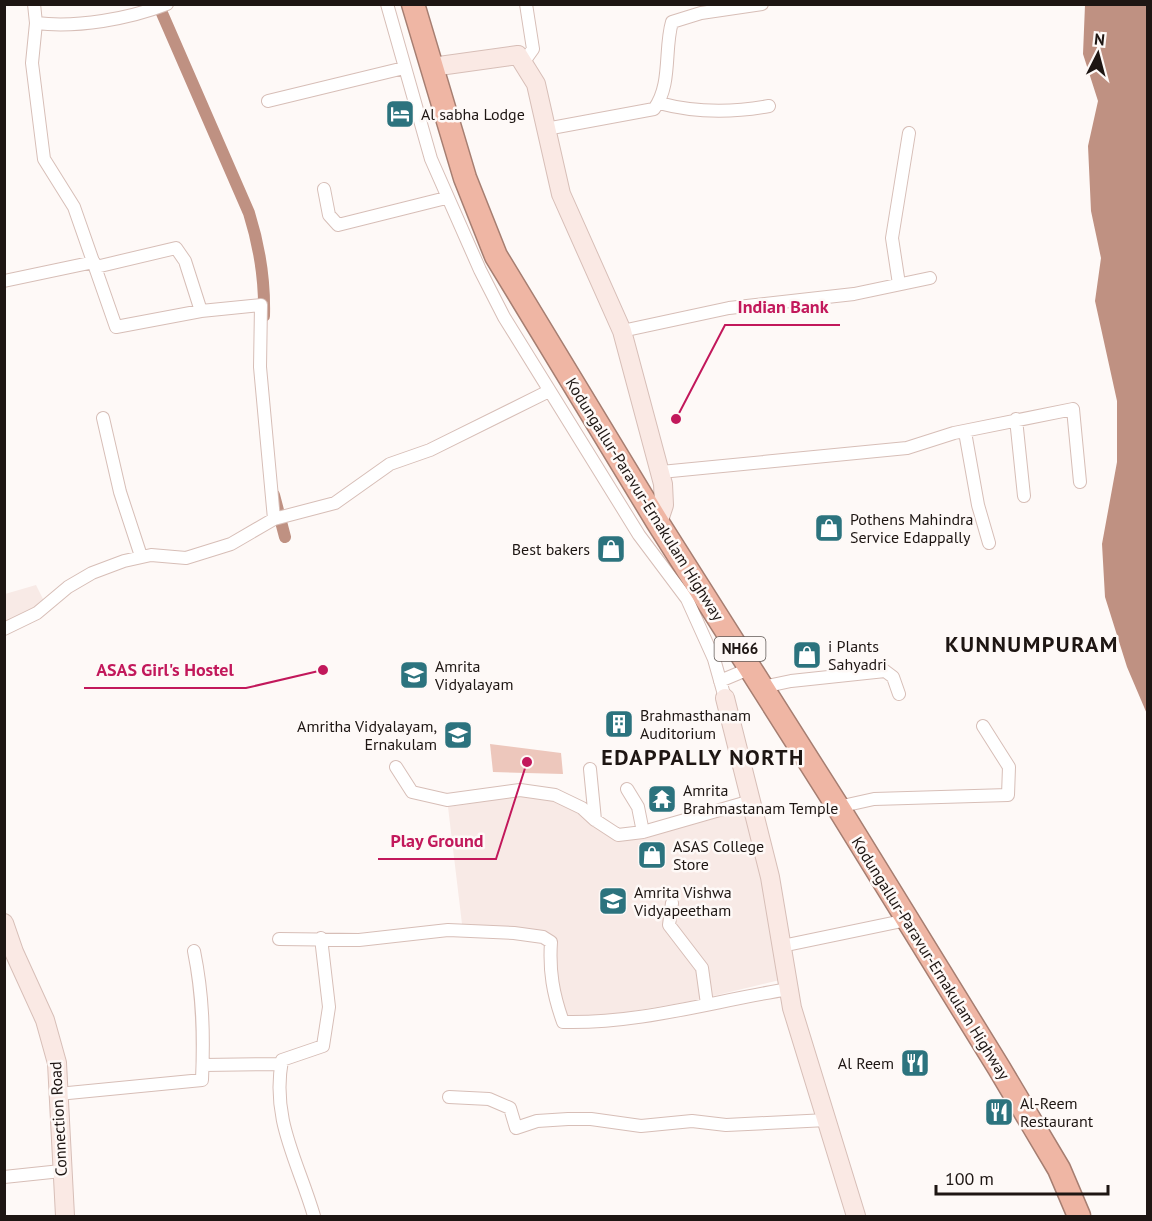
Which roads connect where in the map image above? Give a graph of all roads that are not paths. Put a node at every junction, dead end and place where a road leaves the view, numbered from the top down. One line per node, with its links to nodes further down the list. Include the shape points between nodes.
1 (34, 4): 7 (street)
2 (387, 4): 9 (street)
3 (413, 4): 10 (highway, Kodungallur-Paravur-Ernakulam Highway / NH66)
4 (526, 4): 8 (street, via 533,49)
5 (762, 4): 12 (street, via 701,13 672,22)
6 (163, 6): 7 (street, via 107,19)
7 (36, 23): 18 (street, via 32,63 44,159 74,207)
8 (523, 63): 10 (street, via 518,55 507,55); 14 (street, via 536,84)
9 (404, 68): 11 (street); 17 (street)
10 (432, 68): 32 (highway, Kodungallur-Paravur-Ernakulam Highway / NH66, via 465,178 496,256)
11 (268, 101)
12 (659, 103): 13 (street, via 724,111); 14 (street, via 645,113)
13 (769, 105)
14 (546, 129): 23 (street, via 561,194)
15 (909, 133): 21 (street, via 892,238)
16 (324, 189): 17 (street, via 331,219 338,225)
17 (446, 198): 24 (street, via 504,316)
18 (95, 265): 20 (street); 22 (street, via 176,248 185,261); 22 (street, via 117,327)
19 (930, 278): 21 (street)
20 (4, 281)
21 (899, 284): 23 (street, via 854,294 729,308)
22 (201, 310): 31 (street, via 261,305 260,367)
23 (622, 331): 28 (street)
24 (549, 391): 31 (street, via 430,450 390,464 335,503); 35 (street, via 639,535)
25 (103, 418): 34 (street, via 120,492)
26 (1016, 419): 27 (street); 29 (street, via 1073,409); 30 (street)
27 (965, 432): 28 (street, via 907,448); 33 (street)
28 (661, 472): 32 (street, via 664,505)
29 (1080, 482)
30 (1024, 496)
31 (279, 518): 34 (street, via 231,544 186,558)
32 (658, 523): 35 (highway, Kodungallur-Paravur-Ernakulam Highway / NH66)
33 (989, 543)
34 (141, 556): 36 (street, via 93,573 68,587 37,613)
35 (695, 595): 37 (highway, Kodungallur-Paravur-Ernakulam Highway / NH66); 39 (street)
36 (4, 629)
37 (752, 668): 38 (highway, Kodungallur-Paravur-Ernakulam Highway / NH66); 39 (street)
38 (763, 687): 40 (street, via 885,671 893,677); 46 (highway, Kodungallur-Paravur-Ernakulam Highway / NH66)
39 (722, 690): 45 (street)
40 (899, 694)
41 (983, 726): 46 (street, via 1010,767 1008,795 874,799)
42 (396, 767): 47 (street, via 412,792 447,800 520,790 555,795 582,808)
43 (590, 769): 47 (street)
44 (627, 789): 48 (street, via 638,807)
45 (751, 801): 48 (street); 54 (street)
46 (838, 807): 50 (highway, Kodungallur-Paravur-Ernakulam Highway / NH66)
47 (595, 820): 48 (street, via 618,835)
48 (643, 832)
49 (672, 903): 57 (street, via 669,925 702,968)
50 (907, 920): 54 (street); 68 (highway, Kodungallur-Paravur-Ernakulam Highway / NH66, via 1059,1169)
51 (4, 923): 60 (street, Connection Road, via 45,1020 57,1063)
52 (321, 938): 53 (street); 57 (street, via 360,940 448,930 543,937 551,942 552,992 563,1022 638,1019); 58 (street, via 329,1007 324,1046 282,1060)
53 (279, 939)
54 (782, 946): 56 (street)
55 (194, 951): 59 (street, via 205,1023)
56 (789, 989): 57 (street); 62 (street)
57 (707, 1004)
58 (281, 1064): 59 (street); 66 (street, via 279,1104 288,1148)
59 (203, 1065): 60 (street, via 202,1080)
60 (58, 1094): 63 (street, Connection Road)
61 (449, 1097): 62 (street, via 489,1099 510,1108 516,1128 537,1121 568,1119 641,1126 692,1121 708,1125)
62 (827, 1120): 67 (street)
63 (61, 1171): 64 (street); 65 (street, Connection Road)
64 (4, 1177)
65 (65, 1216)
66 (314, 1216)
67 (856, 1216)
68 (1079, 1216)

